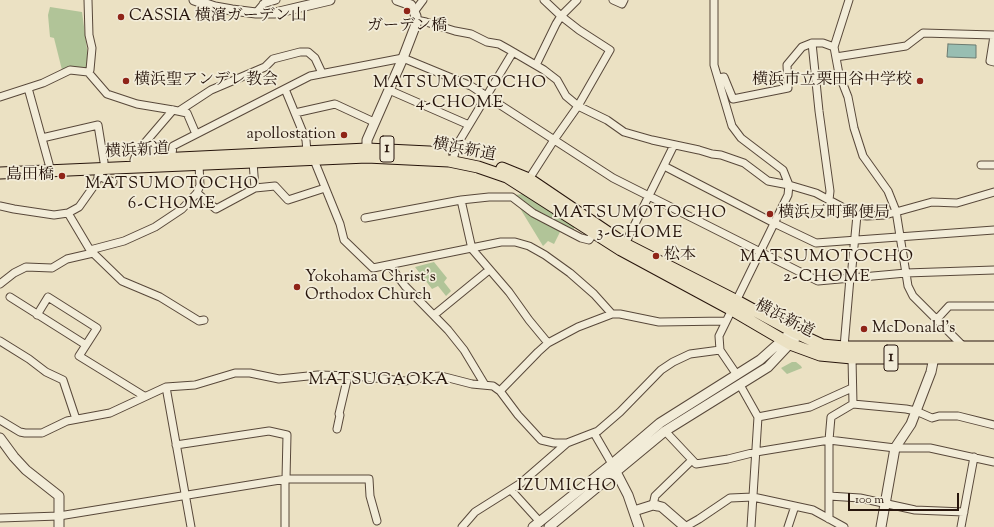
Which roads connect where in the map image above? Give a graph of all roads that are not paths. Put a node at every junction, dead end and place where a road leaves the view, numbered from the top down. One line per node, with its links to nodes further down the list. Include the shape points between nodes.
1 (88, 0): 26 (street, via 92,48)
2 (194, 0): 15 (street, via 215,7)
3 (276, 0): 14 (street)
4 (330, 0): 15 (street, via 275,13)
5 (397, 0): 16 (street, via 411,5)
6 (418, 0): 16 (street)
7 (423, 0): 16 (street)
8 (544, 0): 17 (street)
9 (577, 0): 17 (street)
10 (613, 0): 11 (street, via 622,4)
11 (624, 0)
12 (714, 0): 28 (street, via 714,65)
13 (849, 0): 20 (street)
14 (265, 2): 15 (street)
15 (256, 13)
16 (414, 14): 21 (street, via 426,22 471,34); 23 (street, via 416,24)
17 (561, 16): 25 (street); 34 (street, via 610,50)
18 (994, 35): 22 (street, via 923,33 906,46); 24 (street, via 990,62)
19 (812, 43): 20 (street); 28 (street, via 802,47 787,65 788,88 733,99 724,77); 66 (street)
20 (834, 47): 22 (street)
21 (513, 52): 25 (street); 32 (street)
22 (836, 57): 68 (street, via 863,156 888,191)
23 (403, 58): 27 (street); 31 (street); 32 (street, via 471,86)
24 (994, 62)
25 (536, 65): 34 (street, via 557,80 566,96)
26 (88, 72): 29 (street, via 70,70); 35 (street, via 107,94 137,104)
27 (322, 73): 30 (street, via 310,76); 35 (street, via 315,58 308,52 274,59 265,67 211,90)
28 (718, 78): 59 (street, via 732,126 741,138 783,170)
29 (28, 88): 33 (street); 40 (street)
30 (285, 89): 36 (street); 39 (street)
31 (389, 90): 37 (street); 38 (street)
32 (487, 96): 38 (street); 41 (street)
33 (0, 97)
34 (578, 106): 41 (street); 42 (street, via 607,120 624,132)
35 (176, 110): 39 (street, via 187,113); 46 (street, via 137,152)
36 (295, 113): 37 (street, via 335,104); 44 (street)
37 (374, 122): 43 (street, via 366,140)
38 (469, 125): 45 (street, via 457,145)
39 (196, 134): 47 (street, via 173,146)
40 (42, 138): 49 (street); 55 (street, via 98,125)
41 (554, 140): 57 (street); 64 (street, via 613,178)
42 (674, 144): 53 (street); 59 (street, via 744,163 768,181)
43 (367, 153): 44 (highway, 横浜新道 / 1); 45 (highway, 横浜新道 / 1, via 429,152); 74 (highway, 横浜新道 / 1, via 442,160 478,167 507,177)
44 (310, 156): 47 (highway, 横浜新道 / 1); 48 (highway, 横浜新道 / 1); 61 (street)
45 (454, 156): 57 (highway, 横浜新道 / 1, via 499,167)
46 (134, 160): 47 (highway, 横浜新道 / 1); 55 (highway, 横浜新道 / 1)
47 (171, 162): 50 (highway, 横浜新道 / 1); 55 (highway, 横浜新道 / 1)
48 (253, 162): 50 (highway, 横浜新道 / 1); 60 (street)
49 (49, 164): 54 (highway, 横浜新道 / 1); 55 (highway, 横浜新道 / 1)
50 (199, 165): 62 (street, via 200,185)
51 (981, 165): 52 (street)
52 (994, 165)
53 (664, 166): 64 (street); 72 (street)
54 (0, 167)
55 (101, 169): 56 (highway, 横浜新道 / 1); 58 (street); 69 (street, via 96,183 79,207)
56 (0, 173)
57 (529, 179): 77 (highway, 横浜新道 / 1)
58 (113, 182)
59 (790, 185): 66 (street); 72 (street)
60 (256, 188): 61 (street, via 275,186 288,200); 62 (street, via 216,209)
61 (325, 188): 81 (street, via 344,240 373,268)
62 (197, 192): 79 (street, via 182,209 155,227 124,242)
63 (994, 192): 68 (street, via 957,202 932,202)
64 (649, 197): 77 (street); 80 (street)
65 (461, 200): 71 (street); 74 (street, via 512,197 533,213 581,238 589,240); 78 (street)
66 (829, 200): 70 (street)
67 (0, 206): 69 (street, via 14,210)
68 (896, 211): 70 (street, via 885,215); 75 (street)
69 (68, 213): 79 (street)
70 (857, 215): 76 (street)
71 (365, 218)
72 (774, 223): 76 (street, via 816,243); 80 (street)
73 (994, 230): 75 (street)
74 (594, 233): 88 (highway, 横浜新道 / 1, via 621,250)
75 (899, 237): 76 (street); 84 (street)
76 (854, 240): 85 (street)
77 (625, 244): 88 (highway, 横浜新道 / 1)
78 (472, 248): 81 (street); 82 (street); 90 (street, via 501,242 530,246 570,273)
79 (91, 252): 86 (street, via 67,259 52,268 26,267); 94 (street, via 122,281 160,297 199,321)
80 (760, 252): 85 (street, via 818,281); 88 (street)
81 (390, 266): 92 (street)
82 (489, 270): 92 (street); 99 (street)
83 (994, 270): 84 (street)
84 (906, 273): 85 (street); 93 (street, via 913,296)
85 (851, 278): 101 (street)
86 (0, 284)
87 (10, 297): 91 (street)
88 (734, 305): 95 (street); 96 (highway, 横浜新道 / 1); 98 (highway, 横浜新道 / 1)
89 (994, 306): 93 (street, via 949,306)
90 (612, 314): 95 (street, via 659,322); 99 (street, via 578,327)
91 (37, 315): 100 (street); 100 (street, via 48,297 97,328)
92 (434, 315): 110 (street, via 464,350)
93 (937, 319): 102 (street)
94 (204, 320)
95 (726, 322): 104 (street, via 719,336)
96 (795, 333): 98 (street); 101 (highway, 横浜新道 / 1, via 822,345)
97 (0, 341): 119 (street, via 46,372 63,380)
98 (786, 342): 106 (highway, 横浜新道 / 1, via 820,356); 108 (street); 111 (street, via 768,367)
99 (548, 343): 114 (street)
100 (86, 345): 115 (street, via 80,356)
101 (844, 347): 102 (highway, 横浜新道 / 1)
102 (964, 347): 103 (highway, 横浜新道 / 1)
103 (994, 347)
104 (720, 350): 108 (street); 124 (street, via 690,354 673,362 661,370 620,412)
105 (934, 357): 106 (highway, 横浜新道 / 1); 107 (highway, 横浜新道 / 1); 117 (street)
106 (852, 358): 113 (street)
107 (994, 358)
108 (737, 375): 134 (street, via 660,423)
109 (348, 376): 110 (street, via 405,381 441,376); 112 (street, via 318,374 279,379 250,373 235,373 195,385); 122 (street)
110 (485, 385): 114 (street, via 493,386)
111 (740, 385): 118 (street); 123 (street)
112 (166, 387): 115 (street); 128 (street)
113 (852, 388): 116 (street); 118 (street, via 810,407)
114 (500, 391): 127 (street, via 541,440)
115 (144, 396): 119 (street, via 110,413)
116 (853, 404): 117 (street); 126 (street, via 831,417)
117 (916, 411): 121 (street, via 932,418 958,416); 129 (street, via 911,424)
118 (758, 417): 130 (street)
119 (76, 419): 120 (street, via 42,433 20,432)
120 (0, 420)
121 (994, 425)
122 (337, 429)
123 (665, 431): 132 (street); 134 (street)
124 (594, 433): 127 (street); 134 (street)
125 (0, 438): 145 (street, via 26,470 59,496)
126 (829, 440): 129 (street); 130 (street); 138 (street)
127 (567, 443): 136 (street)
128 (176, 445): 135 (street, via 268,430 287,435); 137 (street)
129 (895, 448): 131 (street, via 930,448); 140 (street)
130 (756, 452): 132 (street, via 696,464); 139 (street)
131 (974, 458): 133 (street); 144 (street)
132 (691, 461): 141 (street, via 655,496)
133 (994, 462)
134 (614, 468): 143 (street); 149 (street); 154 (street)
135 (286, 479): 137 (street); 148 (street, via 369,479 370,496); 152 (street)
136 (510, 490): 149 (street); 153 (street, via 475,512)
137 (185, 496): 145 (street); 151 (street)
138 (829, 496): 140 (street, via 860,498); 147 (street)
139 (753, 497): 142 (street); 156 (street, via 730,498); 157 (street)
140 (885, 504): 144 (street, via 915,510); 160 (street)
141 (653, 505): 143 (street); 156 (street, via 662,507)
142 (795, 506): 147 (street, via 813,510); 158 (street)
143 (634, 511): 155 (street)
144 (964, 512): 161 (street)
145 (59, 516): 146 (street); 150 (street)
146 (0, 518)
147 (829, 519): 159 (street)
148 (377, 520)
149 (537, 524)
150 (59, 527)
151 (191, 527)
152 (285, 527)
153 (462, 527)
154 (548, 527)
155 (639, 527)
156 (685, 527)
157 (751, 527)
158 (788, 527)
159 (844, 527)
160 (881, 527)
161 (961, 527)

